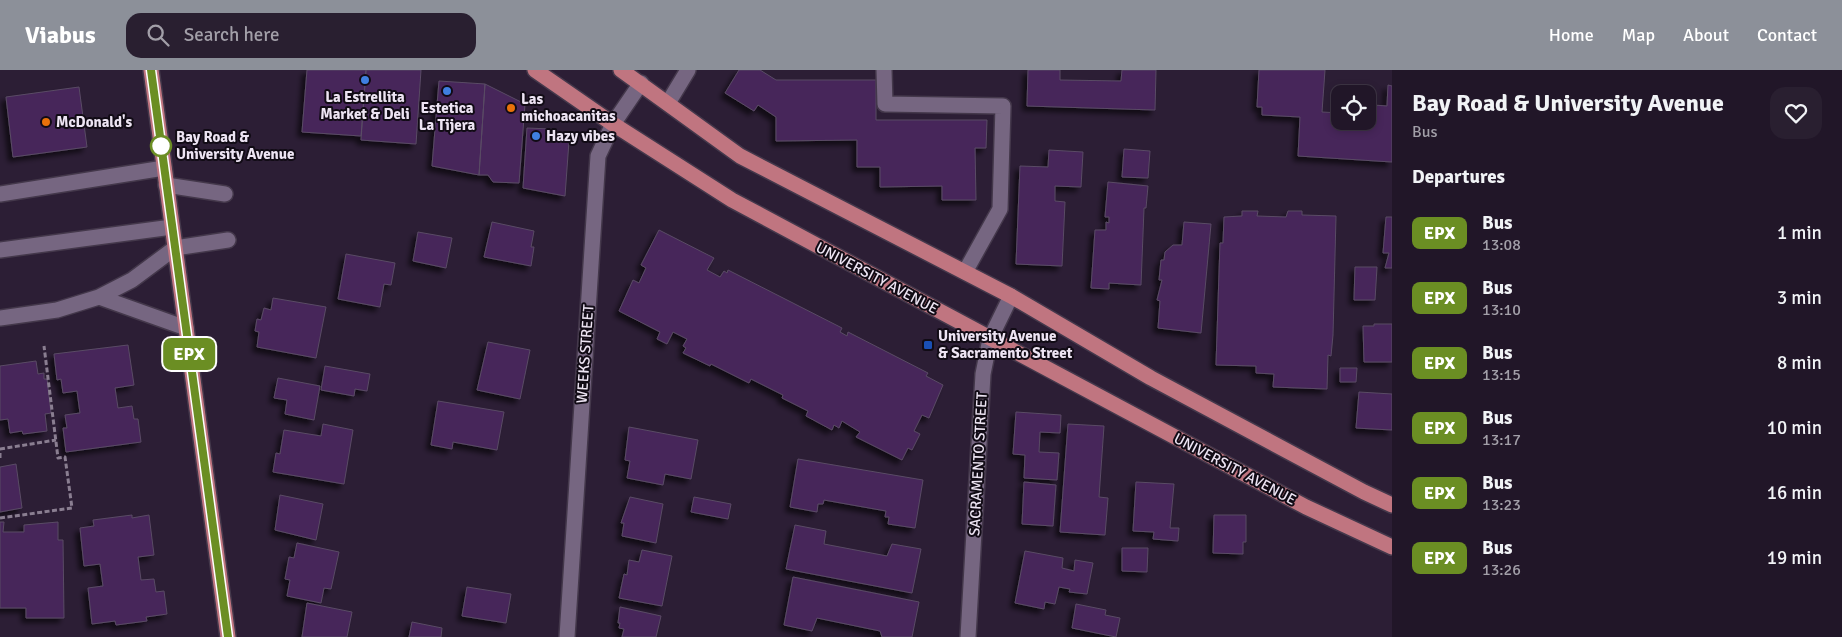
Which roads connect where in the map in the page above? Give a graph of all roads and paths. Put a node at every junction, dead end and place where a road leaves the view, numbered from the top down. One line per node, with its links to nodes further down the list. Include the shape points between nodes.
1 (151, 70): 9 (main road)
2 (535, 70): 8 (main road, UNIVERSITY AVENUE)
3 (622, 70): 6 (main road)
4 (688, 70): 7 (street)
5 (884, 70): 17 (street, via 885,104 1003,106 1000,209)
6 (641, 83): 7 (main road); 8 (street, WEEKS STREET)
7 (668, 103): 17 (main road, via 740,156)
8 (613, 124): 22 (main road, UNIVERSITY AVENUE, via 732,200); 31 (street, WEEKS STREET, via 598,156)
9 (164, 168): 10 (main road); 11 (street)
10 (166, 184): 12 (street); 13 (main road)
11 (0, 194)
12 (225, 194)
13 (172, 227): 15 (main road); 16 (street)
14 (228, 240): 15 (street)
15 (175, 248): 19 (street, via 132,280); 21 (main road)
16 (0, 250)
17 (964, 272): 18 (main road)
18 (1011, 296): 22 (street, SACRAMENTO STREET); 27 (main road, via 1151,378)
19 (100, 297): 20 (street, via 57,310); 21 (street)
20 (0, 318)
21 (186, 328): 30 (main road)
22 (990, 339): 29 (main road, UNIVERSITY AVENUE, via 1306,507); 32 (street, SACRAMENTO STREET, via 983,374)
23 (44, 346): 24 (path)
24 (56, 440): 25 (path); 28 (path, via 58,458 65,457 72,508)
25 (0, 448): 26 (path)
26 (0, 458)
27 (1392, 505)
28 (0, 518)
29 (1392, 547)
30 (228, 637)
31 (567, 637)
32 (968, 637)

